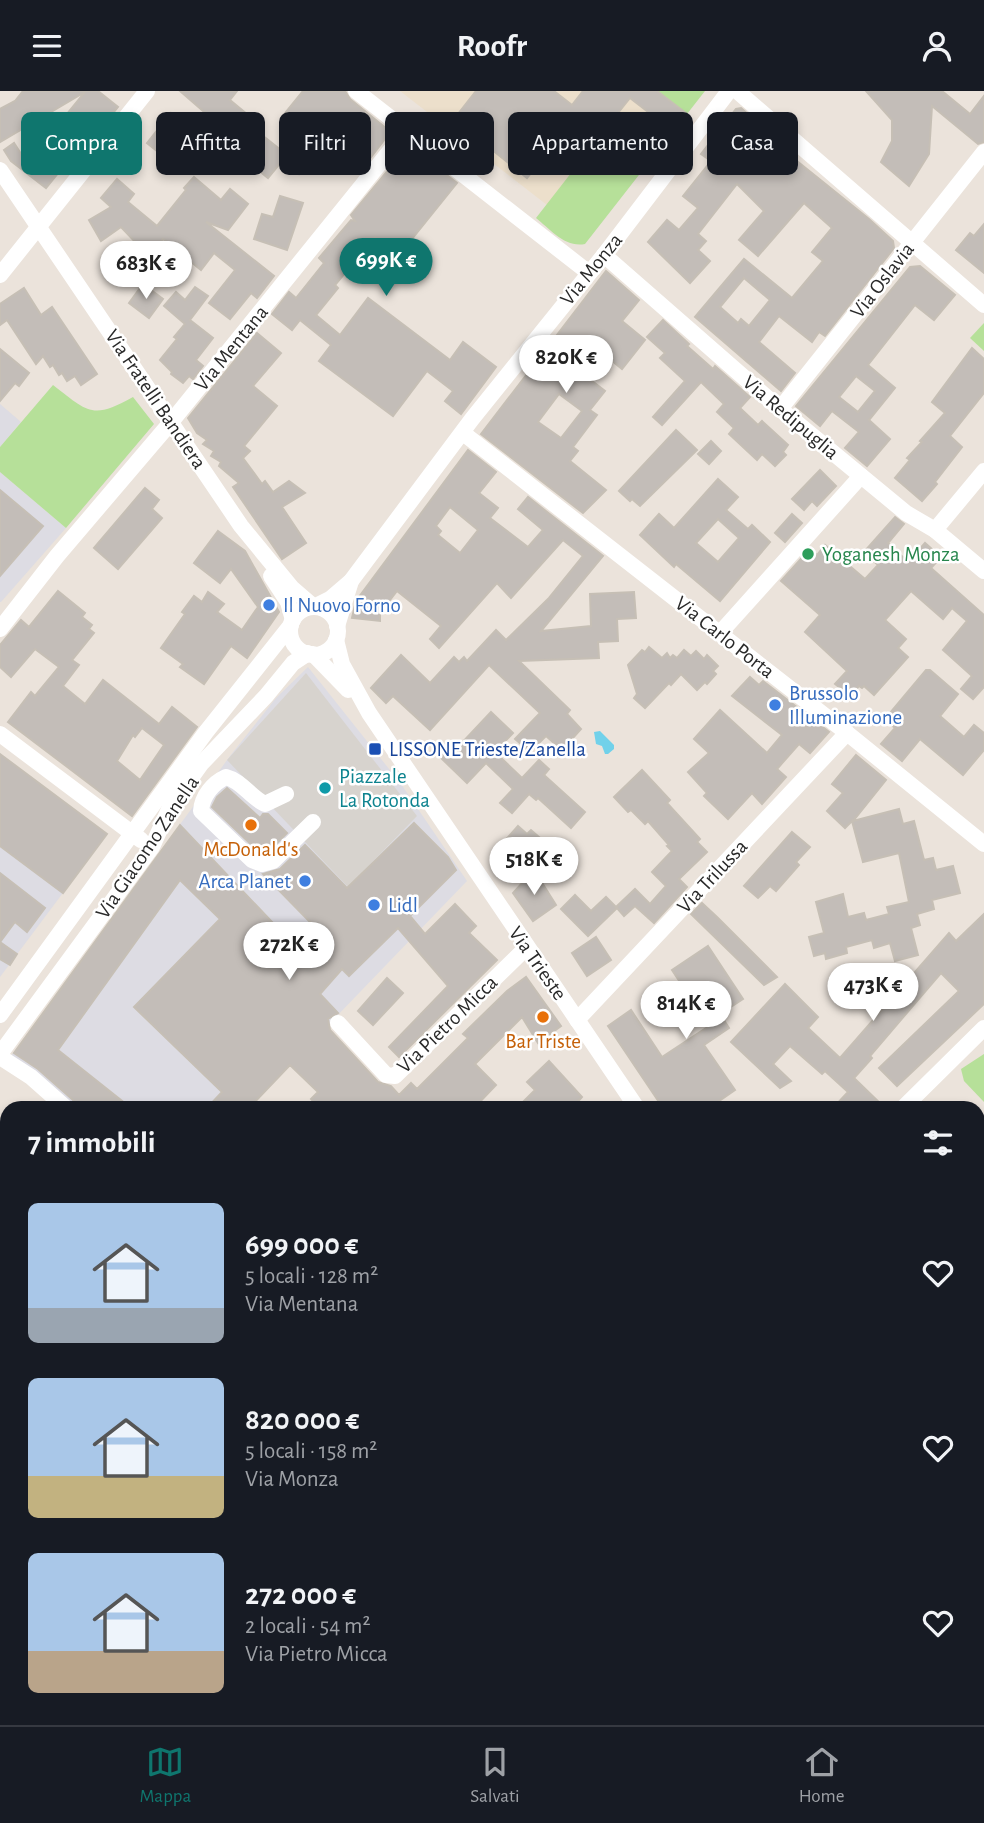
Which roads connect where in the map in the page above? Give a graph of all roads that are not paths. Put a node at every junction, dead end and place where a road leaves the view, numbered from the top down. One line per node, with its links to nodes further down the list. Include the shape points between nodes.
1 (147, 91): 10 (street)
2 (356, 91): 5 (street)
3 (729, 91): 12 (street, Via Monza)
4 (737, 91): 11 (street)
5 (385, 114)
6 (984, 152): 11 (street, Via Oslavia)
7 (385, 157): 17 (street, Via Mentana)
8 (0, 170): 10 (street, Via Fratelli Bandiera)
9 (463, 175): 13 (street)
10 (39, 225): 14 (street); 17 (street, Via Fratelli Bandiera)
11 (912, 242): 15 (street); 16 (street, Via Oslavia)
12 (604, 255): 13 (street, Via Monza); 16 (street, Via Redipuglia)
13 (589, 273): 18 (street, Via Monza)
14 (0, 275)
15 (984, 305)
16 (780, 409): 20 (street, Via Redipuglia)
17 (172, 421): 21 (street, Via Fratelli Bandiera); 27 (street, Via Mentana)
18 (463, 433): 24 (street, Via Monza); 28 (street, Via Carlo Porta)
19 (984, 471): 22 (street)
20 (861, 476): 22 (street, Via Redipuglia); 28 (street)
21 (241, 526): 25 (street, Via Fratelli Bandiera, via 292,588); 26 (street, Via Fratelli Bandiera, via 284,594)
22 (935, 530): 23 (street, Via Redipuglia)
23 (984, 571)
24 (351, 581): 25 (street, Via Monza); 29 (street, Via Monza)
25 (314, 607): 26 (street, via 302,610); 29 (street, via 330,613)
26 (292, 622): 30 (street, via 292,641); 36 (street, Via Giacomo Zanella)
27 (0, 629)
28 (720, 632): 32 (street, Via Carlo Porta)
29 (336, 633): 30 (street, via 326,651); 31 (street, Via Trieste, via 342,664)
30 (311, 654): 31 (street, Via Trieste); 38 (street, Via Giacomo Zanella, via 293,663 201,764 170,807)
31 (369, 713): 39 (street, Via Trieste)
32 (847, 733): 37 (street, Via Carlo Porta); 41 (street, Via Trilussa)
33 (0, 734): 36 (street)
34 (286, 794): 35 (street, via 265,804 226,777 211,787 201,811 252,860 262,864 273,861)
35 (313, 822)
36 (133, 834): 38 (street); 40 (street, Via Giacomo Zanella)
37 (984, 844)
38 (152, 847): 44 (street, Via Giacomo Zanella)
39 (527, 947): 41 (street, Via Trieste); 42 (street, Via Pietro Micca, via 395,1076 386,1075)
40 (0, 1014)
41 (577, 1020): 46 (street, Via Trieste)
42 (338, 1023)
43 (984, 1028): 47 (street)
44 (0, 1055): 45 (street)
45 (58, 1101)
46 (632, 1101)
47 (910, 1101)

